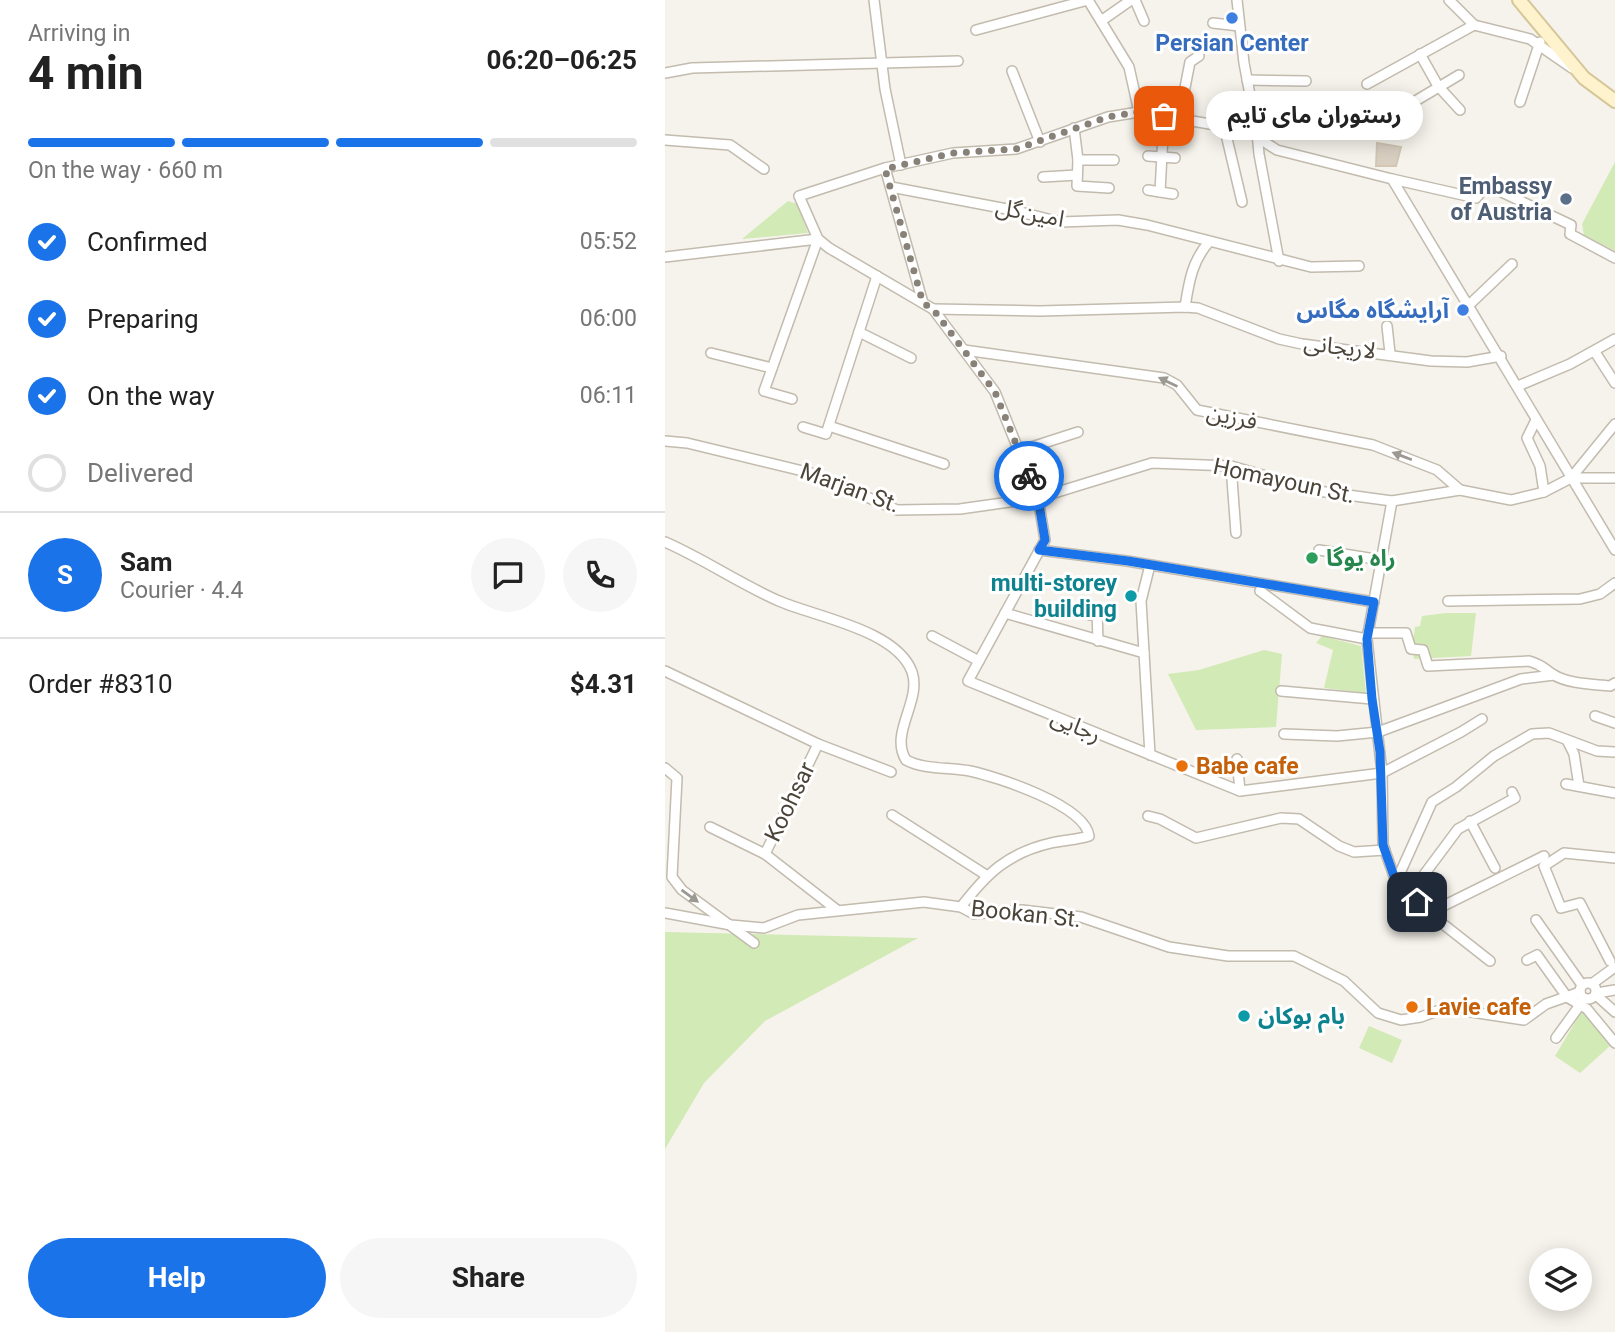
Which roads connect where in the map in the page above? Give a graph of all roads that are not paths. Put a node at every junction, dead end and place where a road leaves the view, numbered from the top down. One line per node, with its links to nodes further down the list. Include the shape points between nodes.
1 (874, 0): 18 (street)
2 (1088, 0): 7 (street); 12 (street)
3 (1133, 0): 7 (street); 8 (street)
4 (1237, 0): 11 (street)
5 (1448, 0): 10 (street)
6 (1519, 0): 13 (main road)
7 (1101, 21): 31 (street, via 1129,66)
8 (1144, 21)
9 (1213, 23): 11 (street)
10 (1474, 25): 14 (street); 15 (street)
11 (1240, 26): 23 (street)
12 (977, 30)
13 (1549, 33): 14 (street); 22 (main road)
14 (1539, 43): 22 (street); 28 (street)
15 (1420, 54): 25 (street); 26 (street)
16 (1199, 56): 33 (street, via 1190,62)
17 (958, 61): 18 (street)
18 (881, 63): 20 (street, via 692,68); 44 (street)
19 (1012, 71): 38 (street)
20 (665, 73)
21 (1459, 75): 26 (street)
22 (1584, 78): 27 (main road)
23 (1247, 80): 24 (street); 36 (street)
24 (1305, 80)
25 (1367, 84)
26 (1438, 86): 29 (street); 30 (street)
27 (1615, 101)
28 (1520, 102)
29 (1412, 103)
30 (1459, 110)
31 (1139, 112): 32 (street); 35 (street)
32 (1164, 116): 33 (street); 40 (street)
33 (1179, 118): 34 (street)
34 (1224, 126): 36 (street); 55 (street)
35 (1074, 128): 38 (street); 42 (street)
36 (1257, 132): 49 (street, via 1277,150); 60 (street)
37 (665, 140): 45 (street, via 730,145)
38 (1040, 142): 44 (street)
39 (1148, 156): 40 (street)
40 (1162, 156): 41 (street); 53 (street)
41 (1175, 158)
42 (1078, 160): 43 (street); 47 (street)
43 (1114, 160)
44 (901, 165): 46 (street)
45 (764, 169)
46 (885, 169): 50 (street); 56 (street, via 799,196)
47 (1077, 175): 48 (street); 51 (street, via 1079,187)
48 (1043, 177)
49 (1392, 179): 59 (street, via 1476,198 1487,185 1571,225 1570,234); 65 (street)
50 (891, 187): 57 (street, امین‌گل, via 1059,222 1118,220 1147,225); 64 (street)
51 (1109, 188)
52 (1148, 190): 53 (street)
53 (1160, 192): 54 (street)
54 (1173, 194)
55 (1242, 202)
56 (818, 239): 58 (street); 63 (street); 77 (street)
57 (1209, 242): 60 (street, امین‌گل); 66 (street, via 1191,273)
58 (665, 257)
59 (1615, 258)
60 (1279, 261): 62 (street, امین‌گل, via 1311,267)
61 (1512, 264): 65 (street)
62 (1359, 266)
63 (877, 276): 64 (street); 69 (street)
64 (923, 303): 67 (street)
65 (1469, 305): 75 (street)
66 (1185, 307): 67 (street, لاریجانی, via 1039,312); 74 (street, لاریجانی, via 1301,344)
67 (933, 309): 71 (street, رجایی)
68 (1387, 326): 74 (street)
69 (859, 332): 76 (street); 83 (street)
70 (1615, 339): 72 (street)
71 (964, 350): 87 (street, رجایی, via 995,392); 92 (street, فرزین, one-way to 71, via 1437,470 1373,445 1197,410 1164,378)
72 (1595, 352): 78 (street); 79 (street)
73 (711, 353): 77 (street)
74 (1390, 353): 75 (street, لاریجانی, via 1431,361)
75 (1501, 356): 79 (street)
76 (911, 358)
77 (772, 368): 80 (street, via 764,391)
78 (1615, 383)
79 (1518, 386): 81 (street)
80 (792, 400)
81 (1536, 420): 90 (street); 93 (street, via 1527,438 1540,466)
82 (1615, 424): 90 (street)
83 (829, 426): 84 (street, via 825,434); 88 (street)
84 (803, 427)
85 (1078, 432): 87 (street)
86 (665, 441): 94 (street, Marjan St., via 811,473 897,510 960,509)
87 (1019, 451): 94 (street, رجایی)
88 (944, 464)
89 (1231, 466): 94 (street, Homayoun St., via 1152,463); 95 (street, Homayoun St., via 1318,491); 96 (street)
90 (1571, 478): 91 (street); 93 (street, Homayoun St.); 100 (street)
91 (1615, 478)
92 (1460, 490): 93 (street, Homayoun St., via 1510,500); 95 (street, Homayoun St.)
93 (1544, 492)
94 (1038, 498): 98 (street, رجایی, via 1045,540)
95 (1392, 502): 101 (street)
96 (1236, 533)
97 (665, 542): 146 (street, Bookan St., via 779,601 860,629 902,656 913,674 901,738 906,760 971,771 1010,784 1064,807 1089,833 1084,838 1029,848)
98 (1039, 550): 102 (street); 107 (street, رجایی)
99 (1319, 550): 101 (street)
100 (1615, 550)
101 (1381, 560): 106 (street)
102 (1150, 565): 106 (street); 112 (street, via 1140,601)
103 (1615, 583): 105 (street, via 1606,591 1580,599)
104 (1260, 591): 110 (street, via 1310,628)
105 (1448, 601)
106 (1374, 602): 110 (street)
107 (1005, 613): 111 (street); 113 (street, رجایی)
108 (1112, 614): 111 (street, via 1095,613)
109 (932, 636): 113 (street)
110 (1367, 636): 115 (street, via 1406,633 1411,649 1423,650 1428,666 1529,661); 118 (street)
111 (1098, 641): 112 (street)
112 (1144, 653): 127 (street)
113 (979, 661): 127 (street, رجایی, via 968,681)
114 (665, 671): 125 (street, Koohsar)
115 (1554, 675): 116 (street); 122 (street, via 1521,679)
116 (1613, 684)
117 (1281, 691): 118 (street)
118 (1372, 699): 122 (street)
119 (1595, 716): 121 (street)
120 (1482, 719): 131 (street, رجایی)
121 (1615, 723)
122 (1378, 732): 123 (street); 131 (street)
123 (1284, 734)
124 (1567, 740): 126 (street); 133 (street); 147 (street, via 1549,733 1532,734 1432,802)
125 (818, 744): 130 (street); 142 (street, Koohsar)
126 (1615, 752)
127 (1150, 755): 134 (street, رجایی)
128 (1237, 759): 134 (street)
129 (665, 768): 154 (street, one-way to 154, via 677,778 672,877 682,890)
130 (891, 772)
131 (1382, 773): 134 (street, رجایی); 141 (street)
132 (1566, 784): 133 (street)
133 (1579, 786): 136 (street)
134 (1240, 792)
135 (1512, 792): 139 (street, via 1515,798)
136 (1615, 793)
137 (892, 815): 146 (street)
138 (1147, 816): 141 (street, via 1196,838 1281,818 1299,819 1354,852)
139 (1470, 821): 145 (street); 148 (street, via 1458,829 1420,880)
140 (710, 827): 142 (street)
141 (1385, 850): 147 (street)
142 (765, 854): 150 (street, Koohsar)
143 (1544, 856): 152 (street)
144 (1615, 858): 158 (street, via 1564,853 1544,866 1561,908 1580,903)
145 (1495, 867)
146 (986, 875): 149 (street, Bookan St.)
147 (1396, 882): 148 (street)
148 (1405, 890): 152 (street)
149 (961, 907): 150 (street, via 924,902); 162 (street, Bookan St., via 974,914 1022,910 1081,917 1169,947 1227,956 1294,956 1344,981 1378,1013 1401,1020 1445,1008 1524,1020 1546,1004)
150 (837, 910): 154 (street, via 799,915 764,928)
151 (665, 913): 154 (street)
152 (1429, 913): 157 (street)
153 (1535, 920): 159 (street)
154 (731, 925): 155 (street)
155 (754, 943)
156 (1527, 960): 162 (street, via 1537,955)
157 (1490, 961)
158 (1613, 964): 161 (street)
159 (1581, 989): 161 (street, Bookan St., via 1588,982); 161 (street, via 1587,999); 162 (street, Bookan St.)
160 (1615, 990): 161 (street, Bookan St.)
161 (1595, 991): 164 (street)
162 (1567, 997): 163 (street)
163 (1580, 1005): 165 (street); 166 (street)
164 (1615, 1012)
165 (1556, 1038)
166 (1615, 1043)

